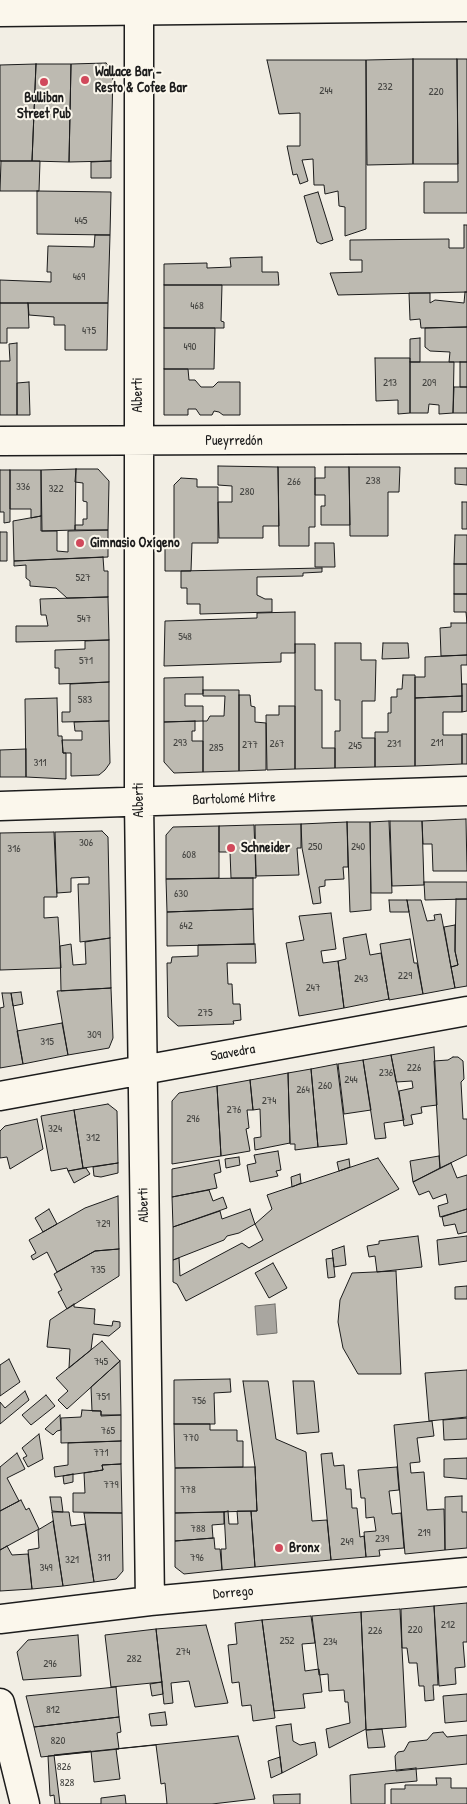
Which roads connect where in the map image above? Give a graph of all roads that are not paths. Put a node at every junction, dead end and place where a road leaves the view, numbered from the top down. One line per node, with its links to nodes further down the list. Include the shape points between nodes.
1 (139, 5): 2 (street); 3 (street); 6 (street, Alberti)
2 (467, 7)
3 (0, 12)
4 (467, 440): 6 (street, Pueyrredón)
5 (0, 441): 6 (street, Pueyrredón)
6 (138, 442): 8 (street, Alberti)
7 (467, 791): 8 (street, Bartolomé Mitre)
8 (139, 802): 9 (street, Bartolomé Mitre); 11 (street, Alberti)
9 (0, 806)
10 (467, 1011): 11 (street, Saavedra)
11 (141, 1070): 12 (street, Saavedra); 14 (street, Alberti)
12 (0, 1096)
13 (467, 1572): 14 (street, Dorrego)
14 (150, 1601): 15 (street, Dorrego)
15 (0, 1619)
16 (0, 1703): 17 (street)
17 (25, 1804)

